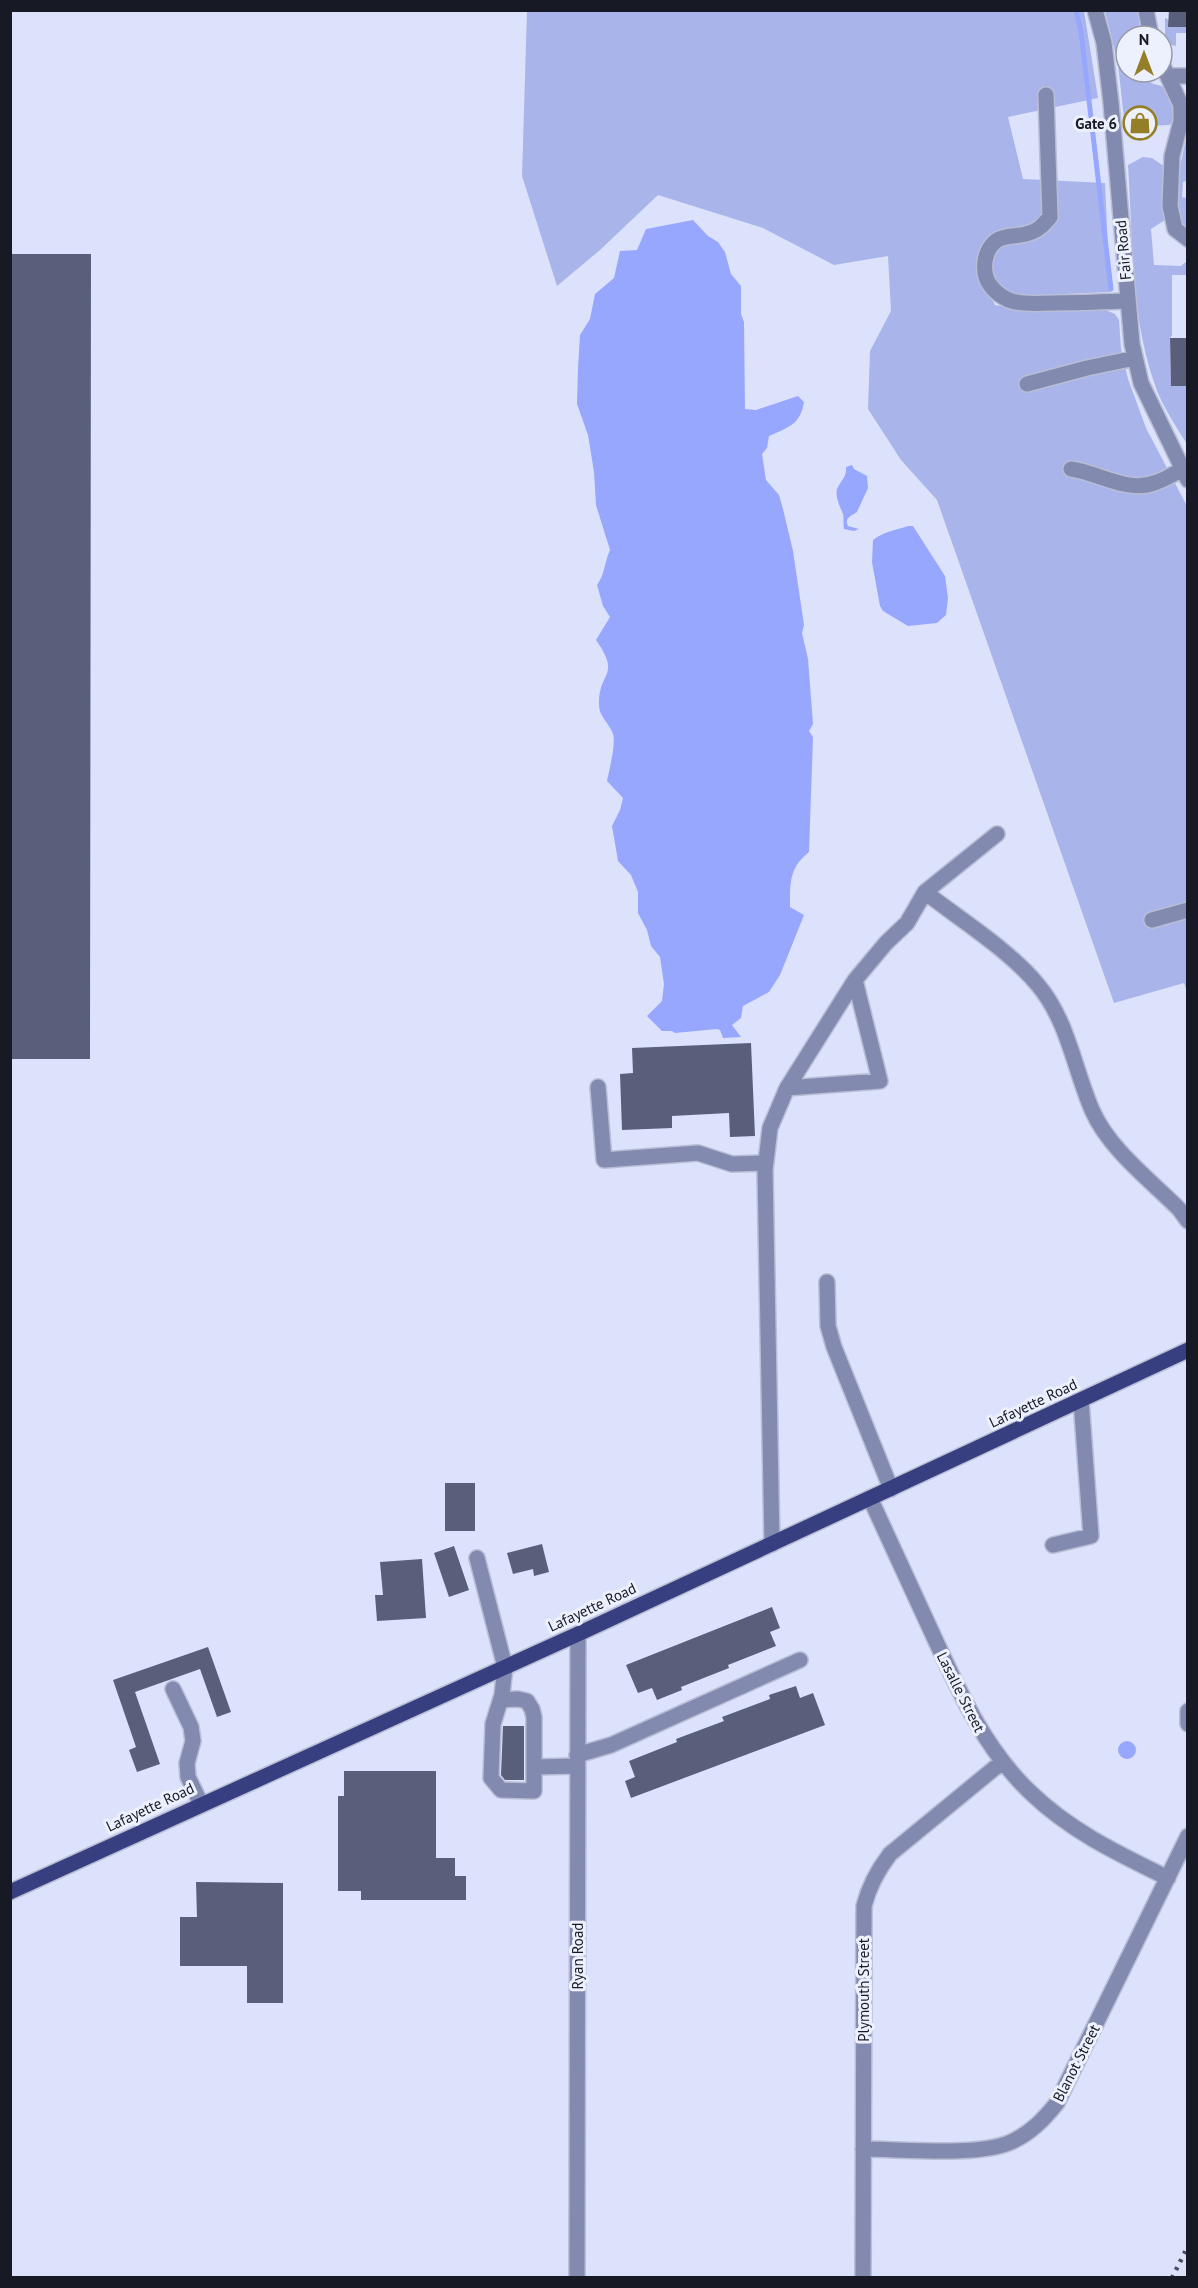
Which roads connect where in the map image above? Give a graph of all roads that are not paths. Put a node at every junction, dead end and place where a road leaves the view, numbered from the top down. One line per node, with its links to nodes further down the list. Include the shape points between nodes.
1 (1095, 10): 6 (street, Fair Road, via 1104,43 1111,103)
2 (1172, 84): 4 (street)
3 (1047, 94): 6 (street, via 1050,217 1028,234 1006,236 990,247 984,270 987,280 998,294 1013,302)
4 (1184, 113): 5 (street, via 1172,156 1170,206 1175,229)
5 (1188, 239)
6 (1127, 302): 7 (street, Fair Road)
7 (1136, 358): 8 (street); 10 (street, Fair Road, via 1141,383)
8 (1027, 384)
9 (1071, 469): 10 (street, via 1131,486)
10 (1185, 475)
11 (997, 834): 12 (street)
12 (925, 892): 15 (street, via 907,923); 19 (street, via 1015,961 1039,986 1063,1025 1092,1111 1108,1138)
13 (1188, 910): 14 (street)
14 (1152, 920)
15 (855, 980): 17 (street); 17 (street, via 880,1081)
16 (598, 1087): 18 (street, via 604,1160 698,1153 732,1164)
17 (787, 1088): 18 (street, via 770,1128)
18 (766, 1163): 25 (street)
19 (1188, 1221)
20 (827, 1282): 23 (street, via 828,1326 834,1347)
21 (1188, 1350): 22 (main road, Lafayette Road)
22 (1081, 1400): 23 (main road, Lafayette Road); 26 (street, via 1091,1536)
23 (891, 1488): 24 (main road, Lafayette Road)
24 (870, 1498): 25 (main road, Lafayette Road); 36 (street, Lasalle Street, via 967,1709)
25 (772, 1544): 28 (main road, Lafayette Road)
26 (1053, 1545)
27 (477, 1558): 30 (street)
28 (578, 1634): 30 (main road, Lafayette Road); 35 (street, Ryan Road)
29 (800, 1660): 35 (street)
30 (505, 1667): 32 (street); 38 (main road, Lafayette Road)
31 (173, 1689): 38 (street, via 191,1727 188,1776)
32 (501, 1700): 37 (street, via 527,1701 532,1709); 37 (street, via 493,1724 491,1778 501,1790 534,1791)
33 (1188, 1711): 34 (street)
34 (1188, 1724)
35 (577, 1761): 37 (street); 43 (street, Ryan Road)
36 (1002, 1762): 40 (street, Lasalle Street, via 1029,1792 1084,1835); 42 (street, Plymouth Street, via 890,1854 869,1886 863,1919)
37 (534, 1767)
38 (201, 1804): 41 (main road, Lafayette Road)
39 (1188, 1836): 40 (street, Blanot Street)
40 (1168, 1878): 42 (street, Blanot Street, via 1057,2103 1031,2131 991,2148)
41 (10, 1892)
42 (863, 2149): 44 (street, Plymouth Street)
43 (577, 2277)
44 (863, 2277)

